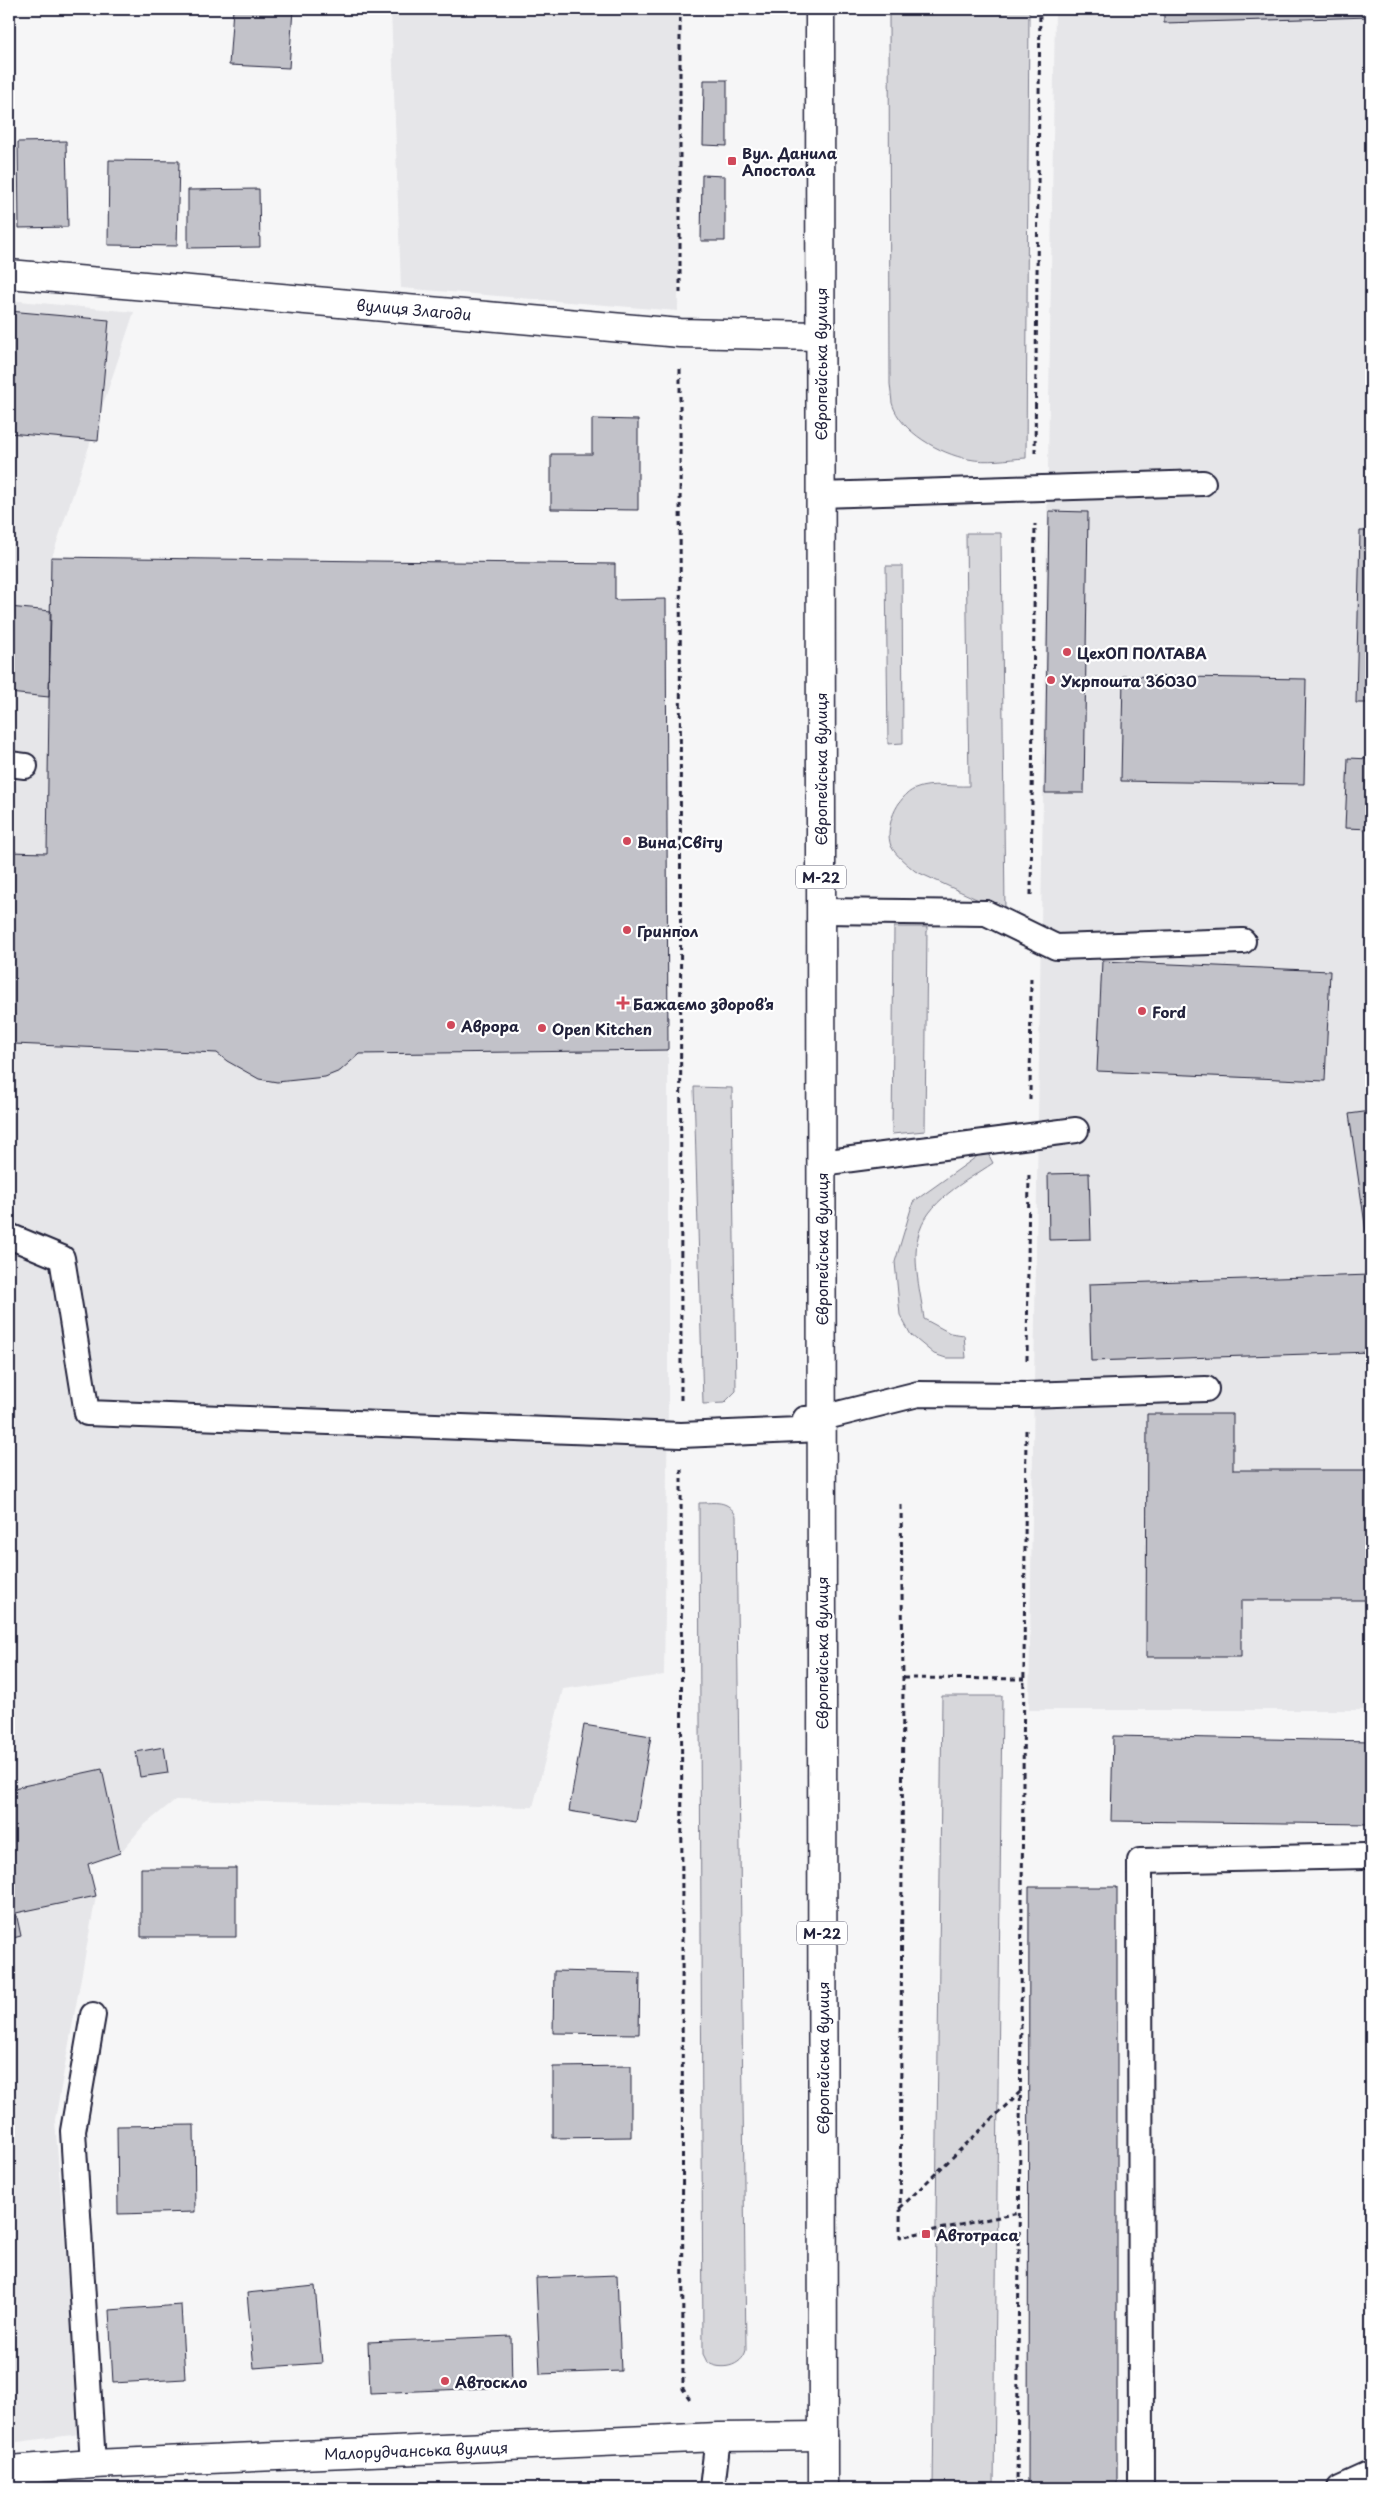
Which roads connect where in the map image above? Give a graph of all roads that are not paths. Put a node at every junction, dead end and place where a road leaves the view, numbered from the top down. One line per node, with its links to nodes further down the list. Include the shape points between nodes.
1 (820, 9): 3 (main road, Європейська вулиця / М-22)
2 (9, 274): 3 (main road, вулиця Злагоди, via 680,333)
3 (820, 336): 5 (main road, Європейська вулиця / М-22)
4 (1203, 483): 5 (lane)
5 (820, 495): 6 (main road, Європейська вулиця / М-22)
6 (821, 911): 7 (lane, via 986,913 1056,947); 9 (main road, Європейська вулиця / М-22)
7 (1243, 941)
8 (1076, 1130): 9 (lane)
9 (821, 1163): 12 (main road, Європейська вулиця / М-22)
10 (9, 1236): 12 (lane, via 62,1258 87,1413 569,1430)
11 (1206, 1389): 12 (lane, via 1027,1395 918,1394)
12 (822, 1424): 15 (main road, Європейська вулиця / М-22)
13 (1365, 1856): 22 (lane, via 1140,1861)
14 (92, 2015): 17 (lane, via 73,2130)
15 (823, 2436): 16 (main road, Малорудчанська вулиця); 21 (main road, Європейська вулиця / М-22)
16 (718, 2437): 17 (main road, Малорудчанська вулиця); 20 (lane)
17 (93, 2464): 18 (main road, Малорудчанська вулиця)
18 (9, 2470)
19 (1371, 2474): 23 (lane)
20 (712, 2488)
21 (823, 2488)
22 (1141, 2488)
23 (1340, 2488)

